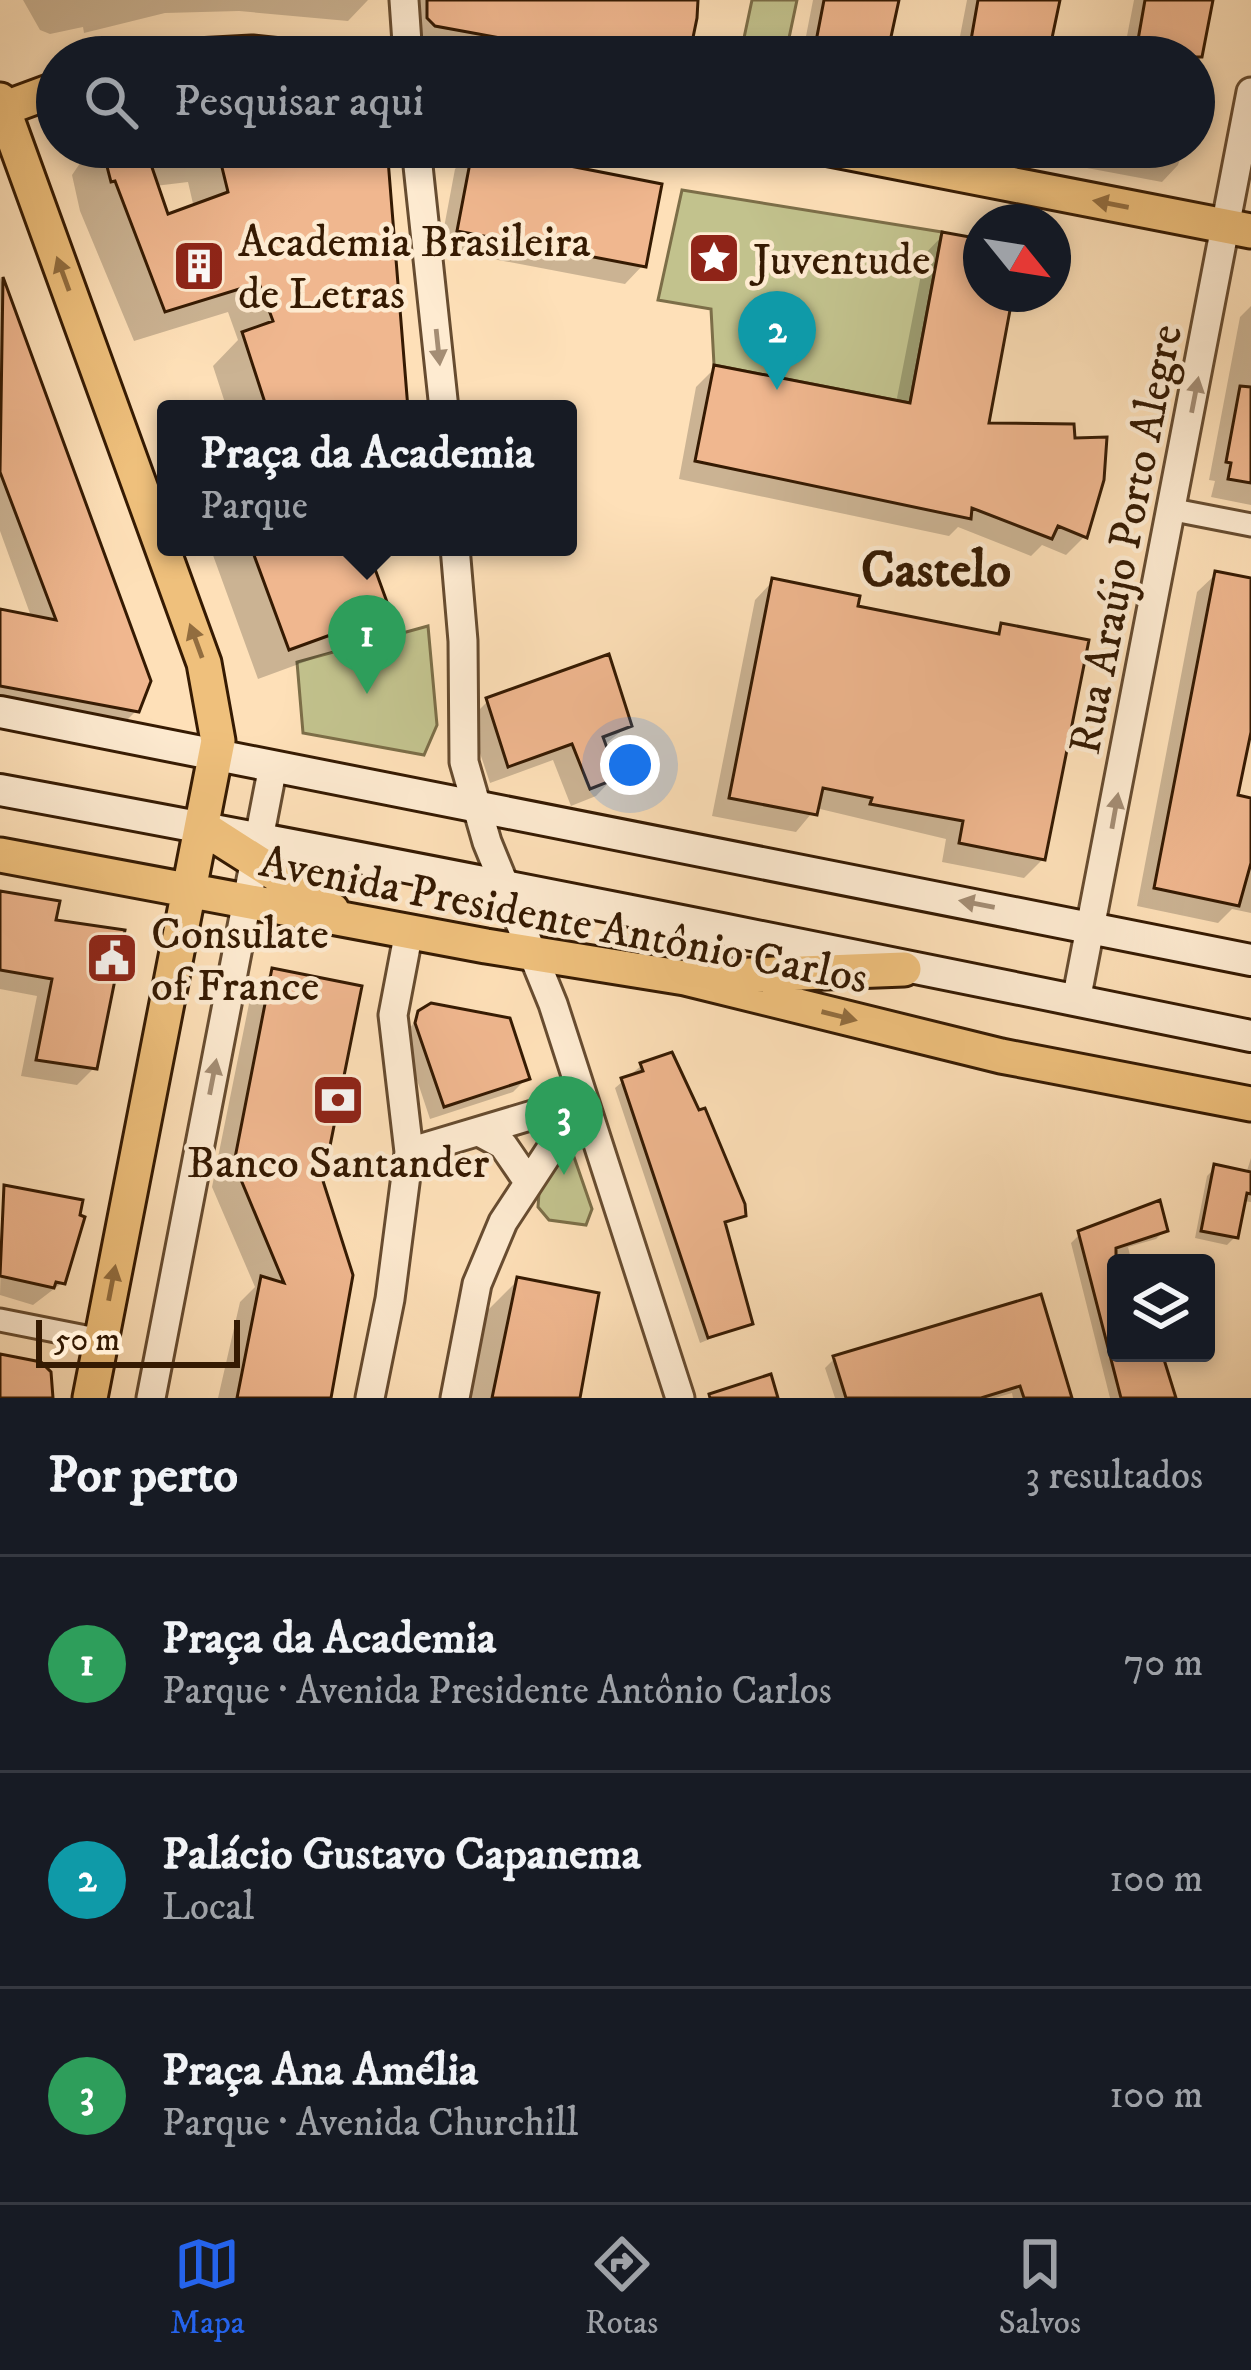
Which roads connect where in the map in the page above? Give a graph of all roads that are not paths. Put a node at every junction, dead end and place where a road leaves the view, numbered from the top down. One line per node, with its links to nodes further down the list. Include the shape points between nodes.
1 (404, 0): 2 (street)
2 (407, 36)
3 (1251, 92): 8 (street, Rua Araújo Porto Alegre)
4 (36, 95): 5 (main road)
5 (1, 106): 12 (main road, one-way to 5)
6 (418, 168): 9 (street, one-way to 9)
7 (927, 168): 8 (main road, one-way to 7)
8 (1238, 229): 10 (street, Rua Araújo Porto Alegre, one-way to 8)
9 (443, 400)
10 (1174, 510): 11 (street); 27 (street, Rua Araújo Porto Alegre, one-way to 10)
11 (1251, 525)
12 (157, 534)
13 (165, 556): 16 (main road, one-way to 13, via 204,663)
14 (455, 556): 19 (street, via 464,762)
15 (0, 712): 16 (main road, Avenida Presidente Antônio Carlos)
16 (216, 755): 17 (main road, Avenida Presidente Antônio Carlos); 20 (main road)
17 (273, 766): 19 (main road, Avenida Presidente Antônio Carlos); 21 (street)
18 (0, 790): 20 (main road, Avenida Presidente Antônio Carlos)
19 (476, 807): 23 (street); 27 (main road, Avenida Presidente Antônio Carlos, one-way to 19)
20 (202, 827): 21 (main road); 24 (main road)
21 (257, 850): 23 (main road, Avenida Presidente Antônio Carlos); 25 (street); 26 (main road)
22 (0, 855): 24 (main road, Avenida Presidente Antônio Carlos)
23 (503, 883): 29 (street); 31 (main road, Avenida Presidente Antônio Carlos)
24 (190, 890): 25 (main road, Avenida Presidente Antônio Carlos); 41 (main road, one-way to 24)
25 (247, 901): 26 (main road, Avenida Presidente Antônio Carlos); 43 (street, one-way to 25)
26 (347, 920): 28 (main road, Avenida Presidente Antônio Carlos)
27 (1093, 926): 30 (main road, Avenida Presidente Antônio Carlos); 33 (street, Rua Araújo Porto Alegre)
28 (409, 931): 29 (main road, Avenida Presidente Antônio Carlos); 38 (street, via 393,1015)
29 (533, 955): 32 (main road, Avenida Presidente Antônio Carlos); 35 (street)
30 (1251, 960)
31 (904, 969): 32 (main road); 33 (main road, Avenida Presidente Antônio Carlos)
32 (685, 978): 36 (main road, Avenida Presidente Antônio Carlos, one-way to 36, via 1000,1056)
33 (1076, 1001): 34 (main road, Avenida Presidente Antônio Carlos)
34 (1251, 1036)
35 (583, 1100): 37 (street); 39 (street); 46 (street)
36 (1251, 1105)
37 (479, 1132): 38 (street); 39 (street, via 503,1144)
38 (410, 1152): 44 (street)
39 (527, 1180): 45 (street, via 477,1284)
40 (0, 1320): 41 (street)
41 (100, 1340): 42 (main road)
42 (90, 1398)
43 (151, 1398)
44 (370, 1398)
45 (454, 1398)
46 (680, 1398)

